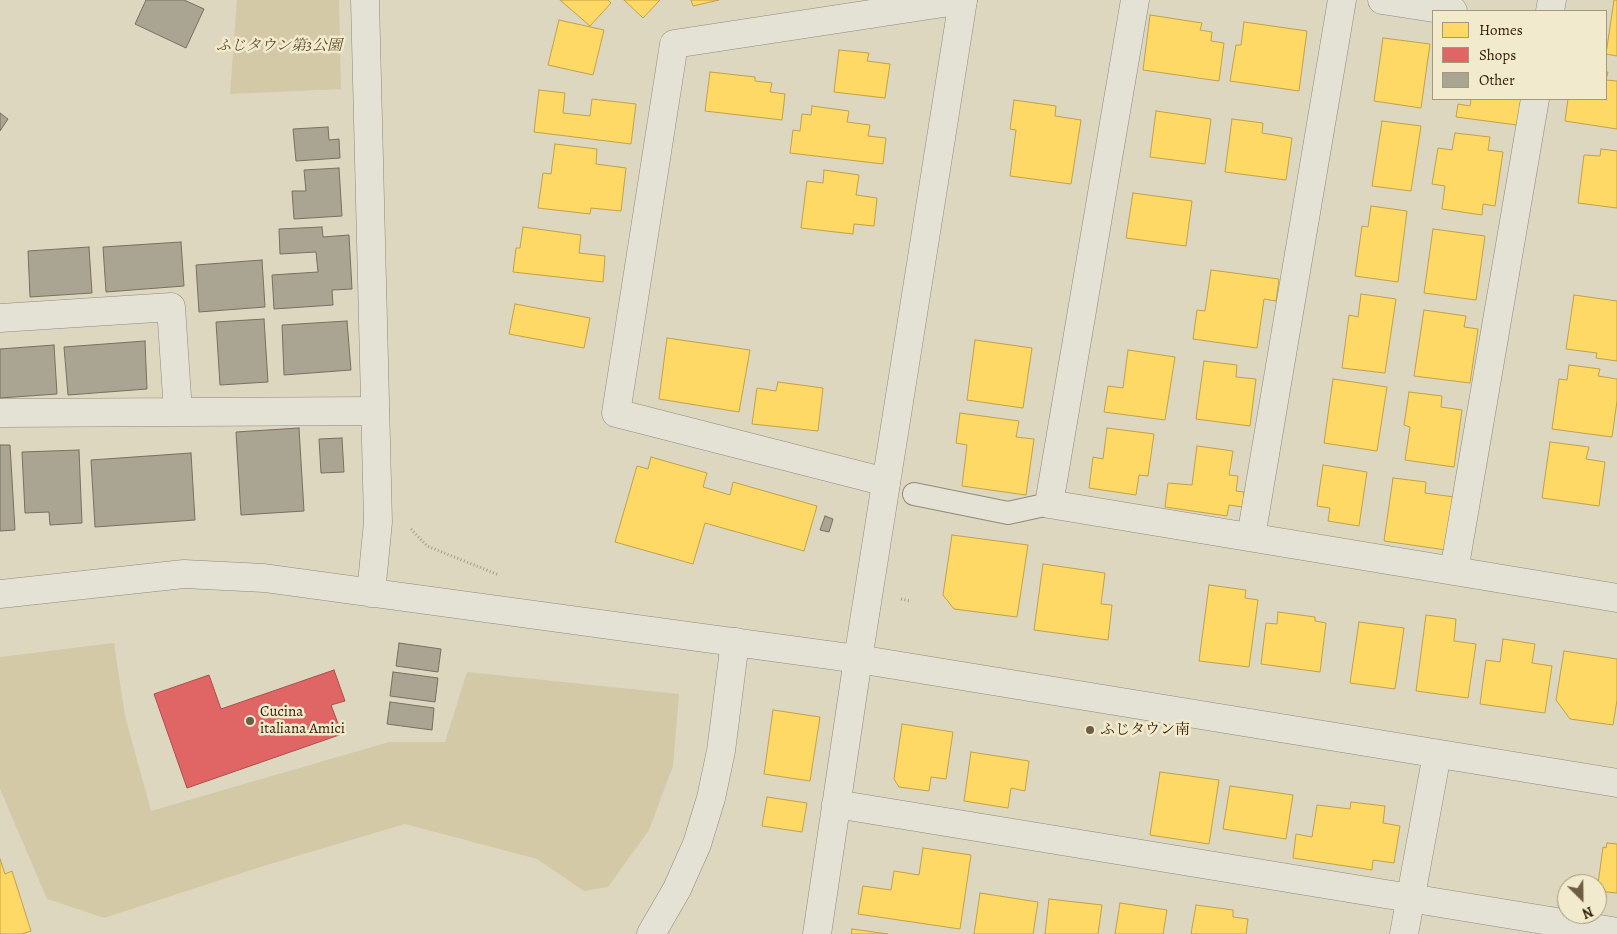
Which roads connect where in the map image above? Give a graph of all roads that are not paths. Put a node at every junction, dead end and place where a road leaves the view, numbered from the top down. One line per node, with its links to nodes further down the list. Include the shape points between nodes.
1 (365, 0): 9 (street)
2 (963, 0): 12 (street); 12 (street, via 674,44 616,413)
3 (1135, 0): 14 (street)
4 (1342, 0): 15 (street)
5 (1382, 0): 6 (street)
6 (1447, 10)
7 (1535, 100): 16 (street)
8 (0, 318): 10 (street, via 171,307)
9 (375, 411): 10 (street); 17 (street, via 378,522)
10 (178, 412): 11 (street)
11 (0, 413)
12 (886, 482): 21 (street)
13 (914, 494): 14 (street, via 1008,513)
14 (1049, 504): 15 (street)
15 (1251, 537): 16 (street)
16 (1454, 571): 19 (street)
17 (371, 593): 18 (street, via 264,578 184,574); 20 (street)
18 (0, 594)
19 (1617, 598)
20 (735, 642): 21 (street); 27 (street, via 711,798 697,844 677,889)
21 (858, 659): 22 (street); 24 (street)
22 (1437, 754): 23 (street); 25 (street)
23 (1617, 783)
24 (836, 804): 25 (street); 28 (street)
25 (1410, 899): 26 (street); 29 (street)
26 (1617, 932)
27 (651, 934)
28 (817, 934)
29 (1404, 934)

